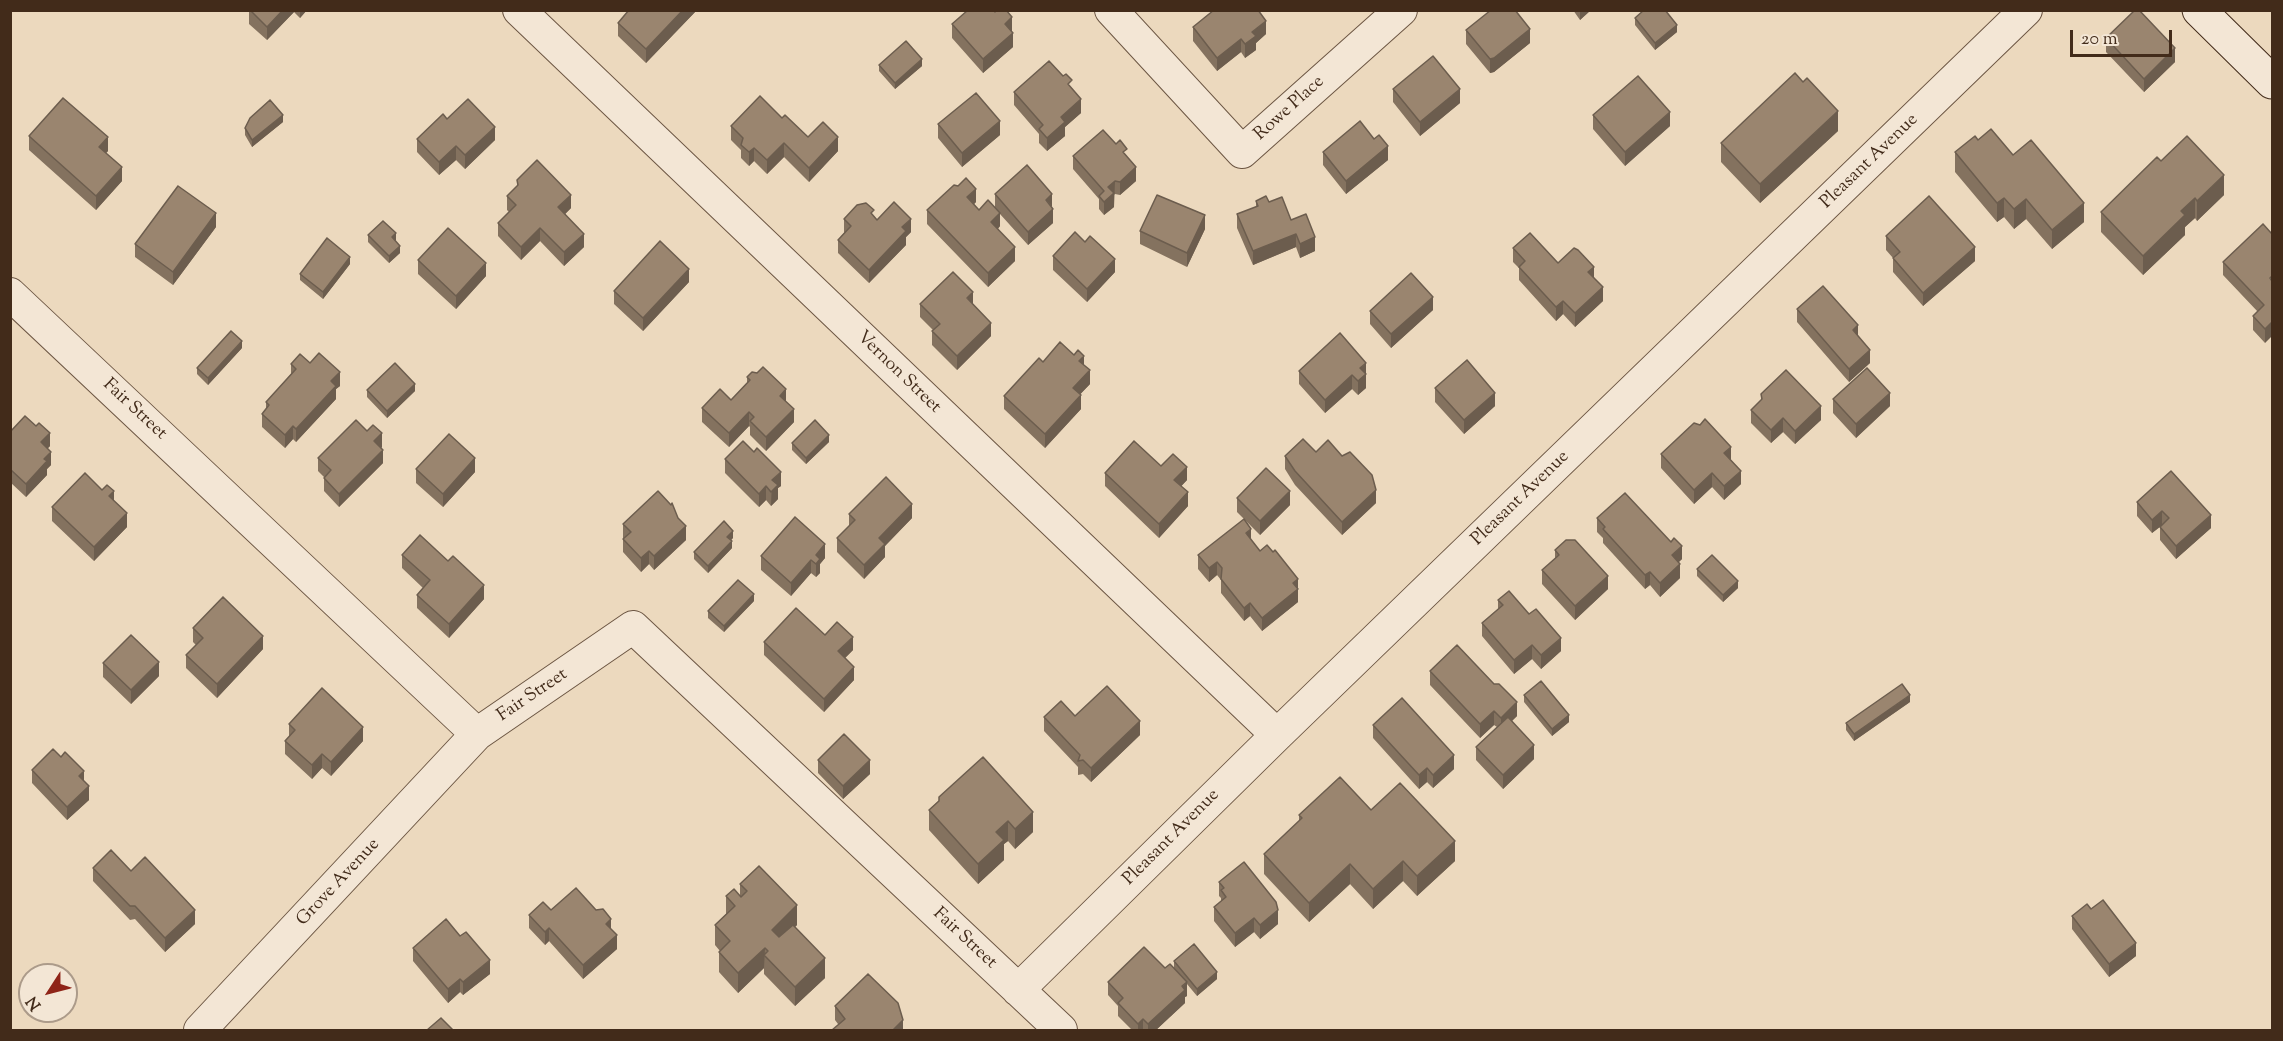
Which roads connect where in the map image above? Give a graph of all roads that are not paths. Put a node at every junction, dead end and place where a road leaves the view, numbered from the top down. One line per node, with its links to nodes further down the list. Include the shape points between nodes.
1 (519, 10): 9 (street, Vernon Street)
2 (1111, 10): 3 (street, Rowe Place, via 1242,152)
3 (1401, 10)
4 (2026, 10): 9 (street, Pleasant Avenue)
5 (2199, 10): 6 (main road)
6 (2272, 82)
7 (10, 294): 8 (street, Fair Street)
8 (477, 734): 10 (street, Fair Street, via 633,627); 11 (street, Grove Avenue)
9 (1277, 735): 10 (street, Pleasant Avenue)
10 (1017, 990): 12 (street, Fair Street)
11 (200, 1030)
12 (1061, 1030)

